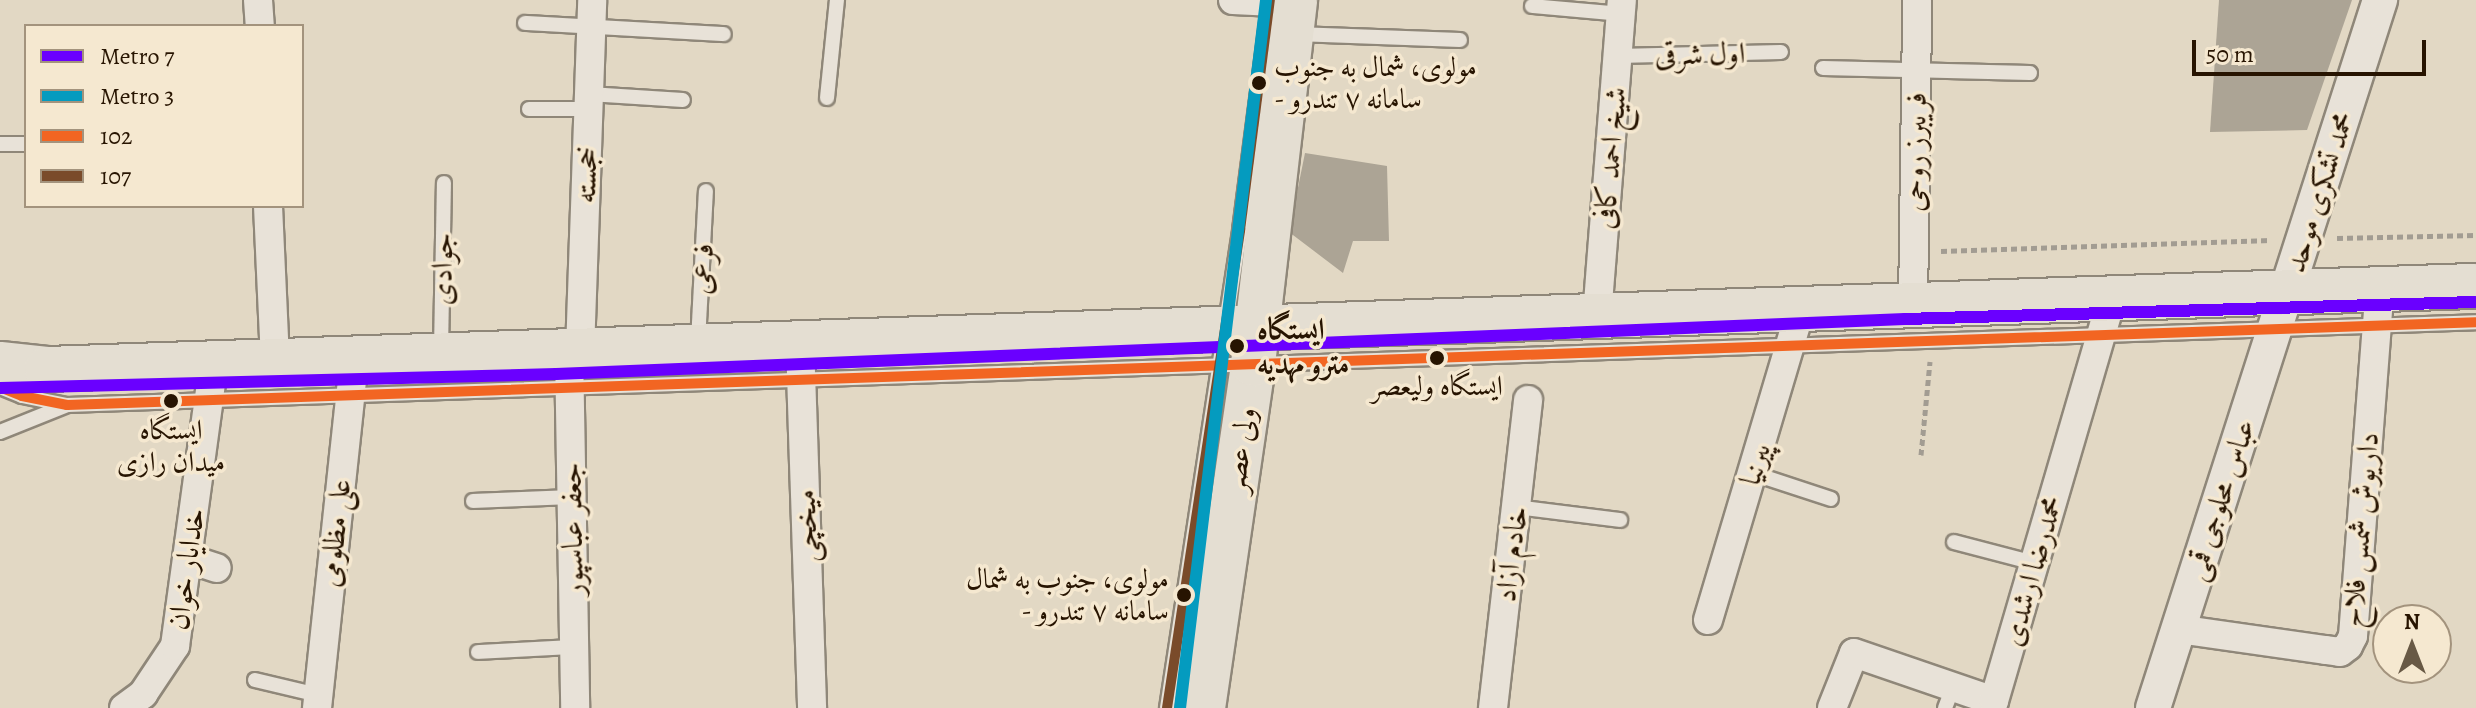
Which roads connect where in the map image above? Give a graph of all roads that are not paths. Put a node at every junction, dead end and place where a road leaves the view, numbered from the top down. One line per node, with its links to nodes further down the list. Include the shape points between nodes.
1 (258, 0): 11 (street)
2 (837, 0): 19 (lane)
3 (1233, 0): 8 (street)
4 (1917, 0): 17 (street, فریبرز روحی)
5 (2380, 0): 30 (street, محمد تشکری موحد)
6 (1532, 6): 7 (lane)
7 (1622, 7): 15 (street, شیخ احمد کافی)
8 (1284, 8): 13 (lane); 36 (main road, ولی عصر)
9 (592, 12): 10 (lane); 12 (lane); 21 (street, خجسته)
10 (525, 23)
11 (260, 24)
12 (724, 34)
13 (1460, 40)
14 (1781, 52): 15 (lane, اول شرقی)
15 (1618, 56): 31 (street, شیخ احمد کافی)
16 (1823, 68): 17 (lane)
17 (1916, 68): 18 (lane); 33 (street, فریبرز روحی, via 1914,252)
18 (2030, 73)
19 (827, 98)
20 (683, 100): 21 (lane)
21 (589, 102): 22 (lane); 41 (street, خجسته)
22 (529, 109)
23 (0, 144): 24 (lane)
24 (24, 144)
25 (444, 183): 38 (lane, جوادی)
26 (706, 191): 37 (lane, فرعی)
27 (268, 208): 39 (street)
28 (2476, 286): 29 (main road)
29 (2379, 307): 30 (main road); 34 (lane); 60 (street, داریوش شمس فلاح, via 2353,636 2348,646 2340,652)
30 (2281, 310): 32 (main road); 60 (street, عباس محلوجی قمی)
31 (1597, 316): 35 (main road); 36 (main road)
32 (2107, 316): 33 (main road); 57 (street, محمدرضا ارشدی)
33 (1922, 322): 35 (main road)
34 (2476, 322)
35 (1796, 327): 36 (lane); 49 (street, پیرنیا)
36 (1238, 346): 40 (main road); 69 (lane); 70 (main road, ولی عصر)
37 (697, 347): 40 (main road); 41 (main road)
38 (441, 356): 41 (main road); 43 (main road)
39 (275, 361): 43 (main road); 44 (main road)
40 (801, 361): 41 (lane); 68 (street, میخچی)
41 (573, 363): 43 (lane); 50 (street, جعفر عباسپور)
42 (0, 364): 44 (main road)
43 (352, 377): 44 (lane); 65 (street, علی مظلومی)
44 (212, 382): 47 (lane); 56 (street, خدایار خوان)
45 (0, 387): 47 (lane)
46 (1528, 400): 53 (street, خادم آزاد)
47 (67, 405): 48 (lane)
48 (0, 432)
49 (1752, 473): 51 (lane); 59 (street, پیرنیا)
50 (571, 497): 52 (lane); 61 (street, جعفر عباسپور)
51 (1831, 499)
52 (473, 501)
53 (1516, 507): 54 (lane); 71 (street, خادم آزاد)
54 (1620, 520)
55 (1954, 542): 57 (lane)
56 (189, 559): 58 (street); 66 (street, خدایار خوان, via 175,646 143,694)
57 (2034, 563): 64 (street, محمدرضا ارشدی, via 1994,701)
58 (217, 568)
59 (1708, 620)
60 (2178, 629): 73 (street, عباس محلوجی قمی)
61 (574, 647): 62 (lane); 67 (street, جعفر عباسپور)
62 (478, 652)
63 (255, 680): 65 (lane)
64 (1949, 697): 72 (street, محمدرضا ارشدی, via 1854,653)
65 (318, 701)
66 (124, 708)
67 (575, 708)
68 (812, 708)
69 (1167, 708)
70 (1203, 708)
71 (1493, 708)
72 (1832, 708)
73 (2153, 708)

